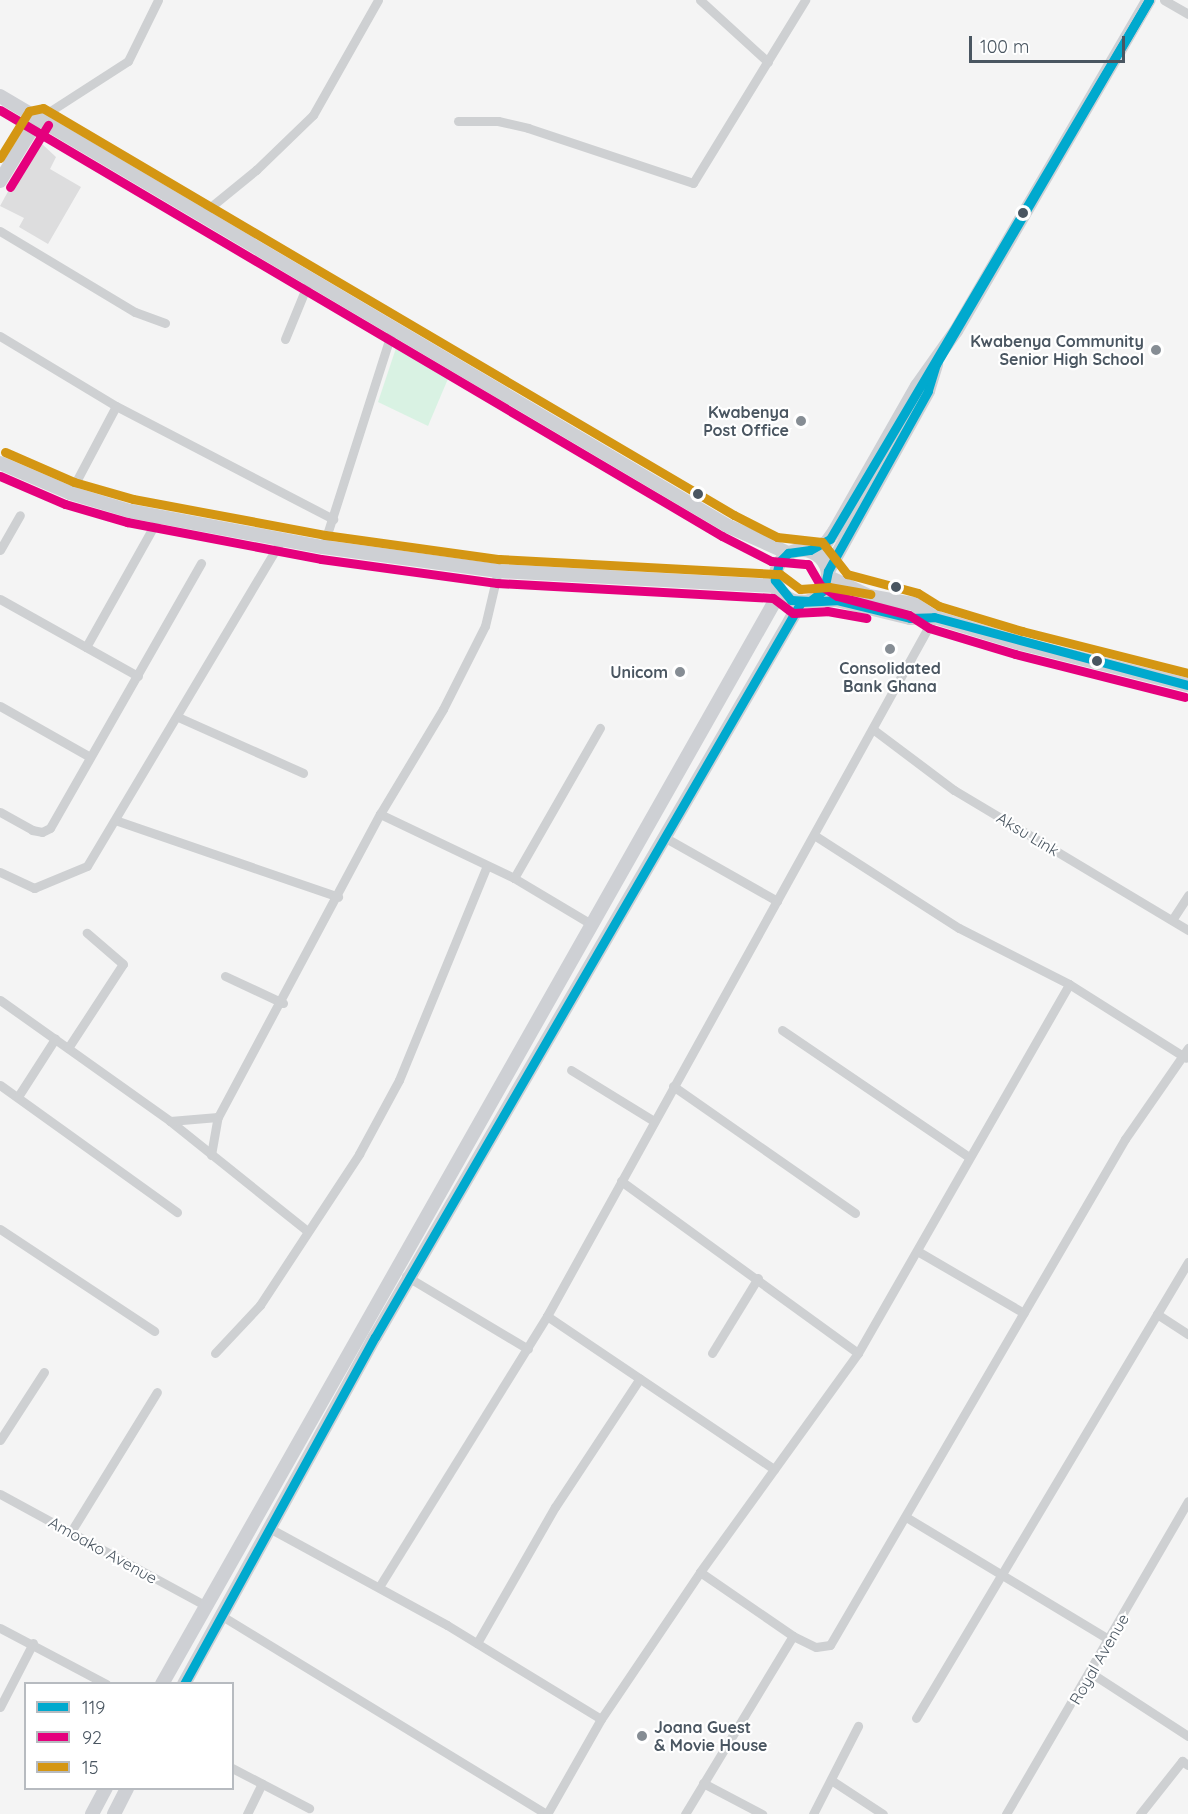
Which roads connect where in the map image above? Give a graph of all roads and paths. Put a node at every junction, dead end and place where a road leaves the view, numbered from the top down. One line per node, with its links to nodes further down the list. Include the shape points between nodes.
1 (158, 0): 10 (street, via 128,61)
2 (378, 0): 13 (street, via 313,115 256,170)
3 (700, 0): 8 (street)
4 (805, 0): 8 (street)
5 (1149, 0): 20 (main road)
6 (1164, 0): 7 (street)
7 (1188, 14)
8 (768, 63): 11 (street, via 693,183 528,128 498,121)
9 (0, 96): 10 (main road)
10 (38, 119): 12 (main road); 13 (main road)
11 (458, 122)
12 (0, 181)
13 (202, 213): 15 (main road)
14 (0, 231): 16 (street, via 135,312)
15 (310, 278): 17 (main road); 19 (street)
16 (165, 323)
17 (393, 327): 26 (street); 31 (main road, via 728,526)
18 (0, 336): 21 (street)
19 (285, 339)
20 (936, 364): 30 (main road, via 916,386 830,539); 34 (main road, via 928,392)
21 (116, 406): 23 (street); 26 (street)
22 (0, 463): 23 (main road)
23 (70, 493): 25 (main road)
24 (20, 515): 29 (street)
25 (159, 517): 27 (main road); 39 (street)
26 (333, 519): 28 (street)
27 (282, 540): 28 (main road); 43 (street)
28 (323, 548): 33 (main road)
29 (0, 550)
30 (810, 550): 31 (main road); 34 (main road, via 822,558)
31 (788, 553): 35 (main road, via 777,568)
32 (201, 563): 40 (street)
33 (498, 571): 35 (main road); 49 (street, via 485,626)
34 (828, 574): 37 (main road, via 824,590); 38 (main road, via 869,596 914,604)
35 (779, 589): 37 (main road); 60 (main road)
36 (0, 598): 39 (street)
37 (806, 602): 38 (main road, via 836,600 910,618); 52 (main road)
38 (934, 617): 41 (main road); 45 (street)
39 (86, 646): 40 (street)
40 (138, 676): 46 (street)
41 (1188, 685)
42 (0, 706): 46 (street)
43 (178, 717): 47 (street); 50 (street)
44 (600, 728): 55 (street)
45 (874, 730): 51 (street); 59 (street, Aksu Link, via 954,790)
46 (90, 757): 48 (street, via 50,828 32,830)
47 (303, 773)
48 (0, 812)
49 (380, 814): 53 (street); 57 (street)
50 (115, 820): 54 (street, via 87,866 34,888); 57 (street)
51 (814, 835): 58 (street); 64 (street, via 959,928)
52 (664, 837): 58 (street); 88 (main road)
53 (486, 868): 55 (street); 84 (street, via 399,1080 359,1154)
54 (0, 872)
55 (514, 878): 60 (street)
56 (1188, 895): 59 (street)
57 (338, 897): 66 (street)
58 (777, 901): 73 (street)
59 (1172, 920): 61 (street, Aksu Link)
60 (591, 924): 87 (main road)
61 (1188, 930)
62 (87, 933): 69 (street, via 123,964)
63 (225, 976): 66 (street)
64 (1069, 984): 70 (street); 79 (street)
65 (0, 1000): 68 (street)
66 (283, 1003): 75 (street)
67 (782, 1030): 79 (street)
68 (55, 1039): 69 (street); 74 (street)
69 (68, 1048): 76 (street)
70 (1186, 1054): 90 (street, via 1125,1139)
71 (571, 1070): 77 (street)
72 (0, 1086): 74 (street)
73 (674, 1086): 77 (street); 82 (street)
74 (19, 1095): 81 (street)
75 (218, 1117): 76 (street); 78 (street)
76 (170, 1121): 78 (street)
77 (654, 1121): 80 (street)
78 (211, 1155): 84 (street)
79 (969, 1157): 85 (street)
80 (621, 1181): 89 (street); 92 (street)
81 (177, 1212)
82 (855, 1213)
83 (0, 1229): 93 (street)
84 (306, 1230): 96 (street, via 260,1305)
85 (919, 1252): 90 (street); 98 (street)
86 (1188, 1262): 91 (street)
87 (394, 1269): 88 (street); 112 (main road)
88 (409, 1278): 95 (street); 107 (main road)
89 (758, 1278): 97 (street); 98 (street)
90 (1024, 1313): 106 (street)
91 (1157, 1314): 94 (street); 110 (street)
92 (547, 1316): 95 (street); 100 (street)
93 (154, 1331)
94 (1188, 1334)
95 (528, 1349): 111 (street)
96 (215, 1353)
97 (712, 1353)
98 (858, 1353): 103 (street)
99 (44, 1371): 102 (street)
100 (640, 1378): 103 (street); 118 (street, via 555,1507)
101 (157, 1392): 108 (street)
102 (0, 1440)
103 (774, 1469): 109 (street)
104 (0, 1494): 108 (street, Amoako Avenue)
105 (1188, 1501): 116 (street, Royal Avenue)
106 (906, 1517): 110 (street); 115 (street, via 830,1645 816,1647)
107 (271, 1529): 111 (street); 113 (main road)
108 (72, 1530): 112 (street, Amoako Avenue)
109 (700, 1572): 115 (street); 125 (street)
110 (1005, 1575): 116 (street); 124 (street)
111 (379, 1587): 118 (street)
112 (206, 1606): 121 (main road)
113 (222, 1616): 122 (main road); 140 (street)
114 (0, 1628): 117 (street)
115 (793, 1636): 133 (street)
116 (1110, 1641): 119 (street, Royal Avenue)
117 (33, 1643): 120 (street); 123 (street)
118 (477, 1643): 125 (street)
119 (1091, 1673): 127 (street); 145 (street, Royal Avenue)
120 (104, 1682)
121 (163, 1682)
122 (185, 1682)
123 (0, 1707)
124 (916, 1718)
125 (601, 1719): 140 (street)
126 (858, 1726): 131 (street)
127 (1188, 1737)
128 (1188, 1752): 129 (street)
129 (1185, 1763): 146 (street)
130 (234, 1769): 132 (street)
131 (831, 1780): 143 (street); 144 (street)
132 (262, 1783): 136 (street); 139 (street)
133 (703, 1783): 141 (street); 142 (street)
134 (105, 1790): 137 (main road)
135 (127, 1790): 138 (main road)
136 (309, 1808)
137 (92, 1814)
138 (114, 1814)
139 (247, 1814)
140 (547, 1814)
141 (685, 1814)
142 (762, 1814)
143 (813, 1814)
144 (883, 1814)
145 (1006, 1814)
146 (1140, 1814)

